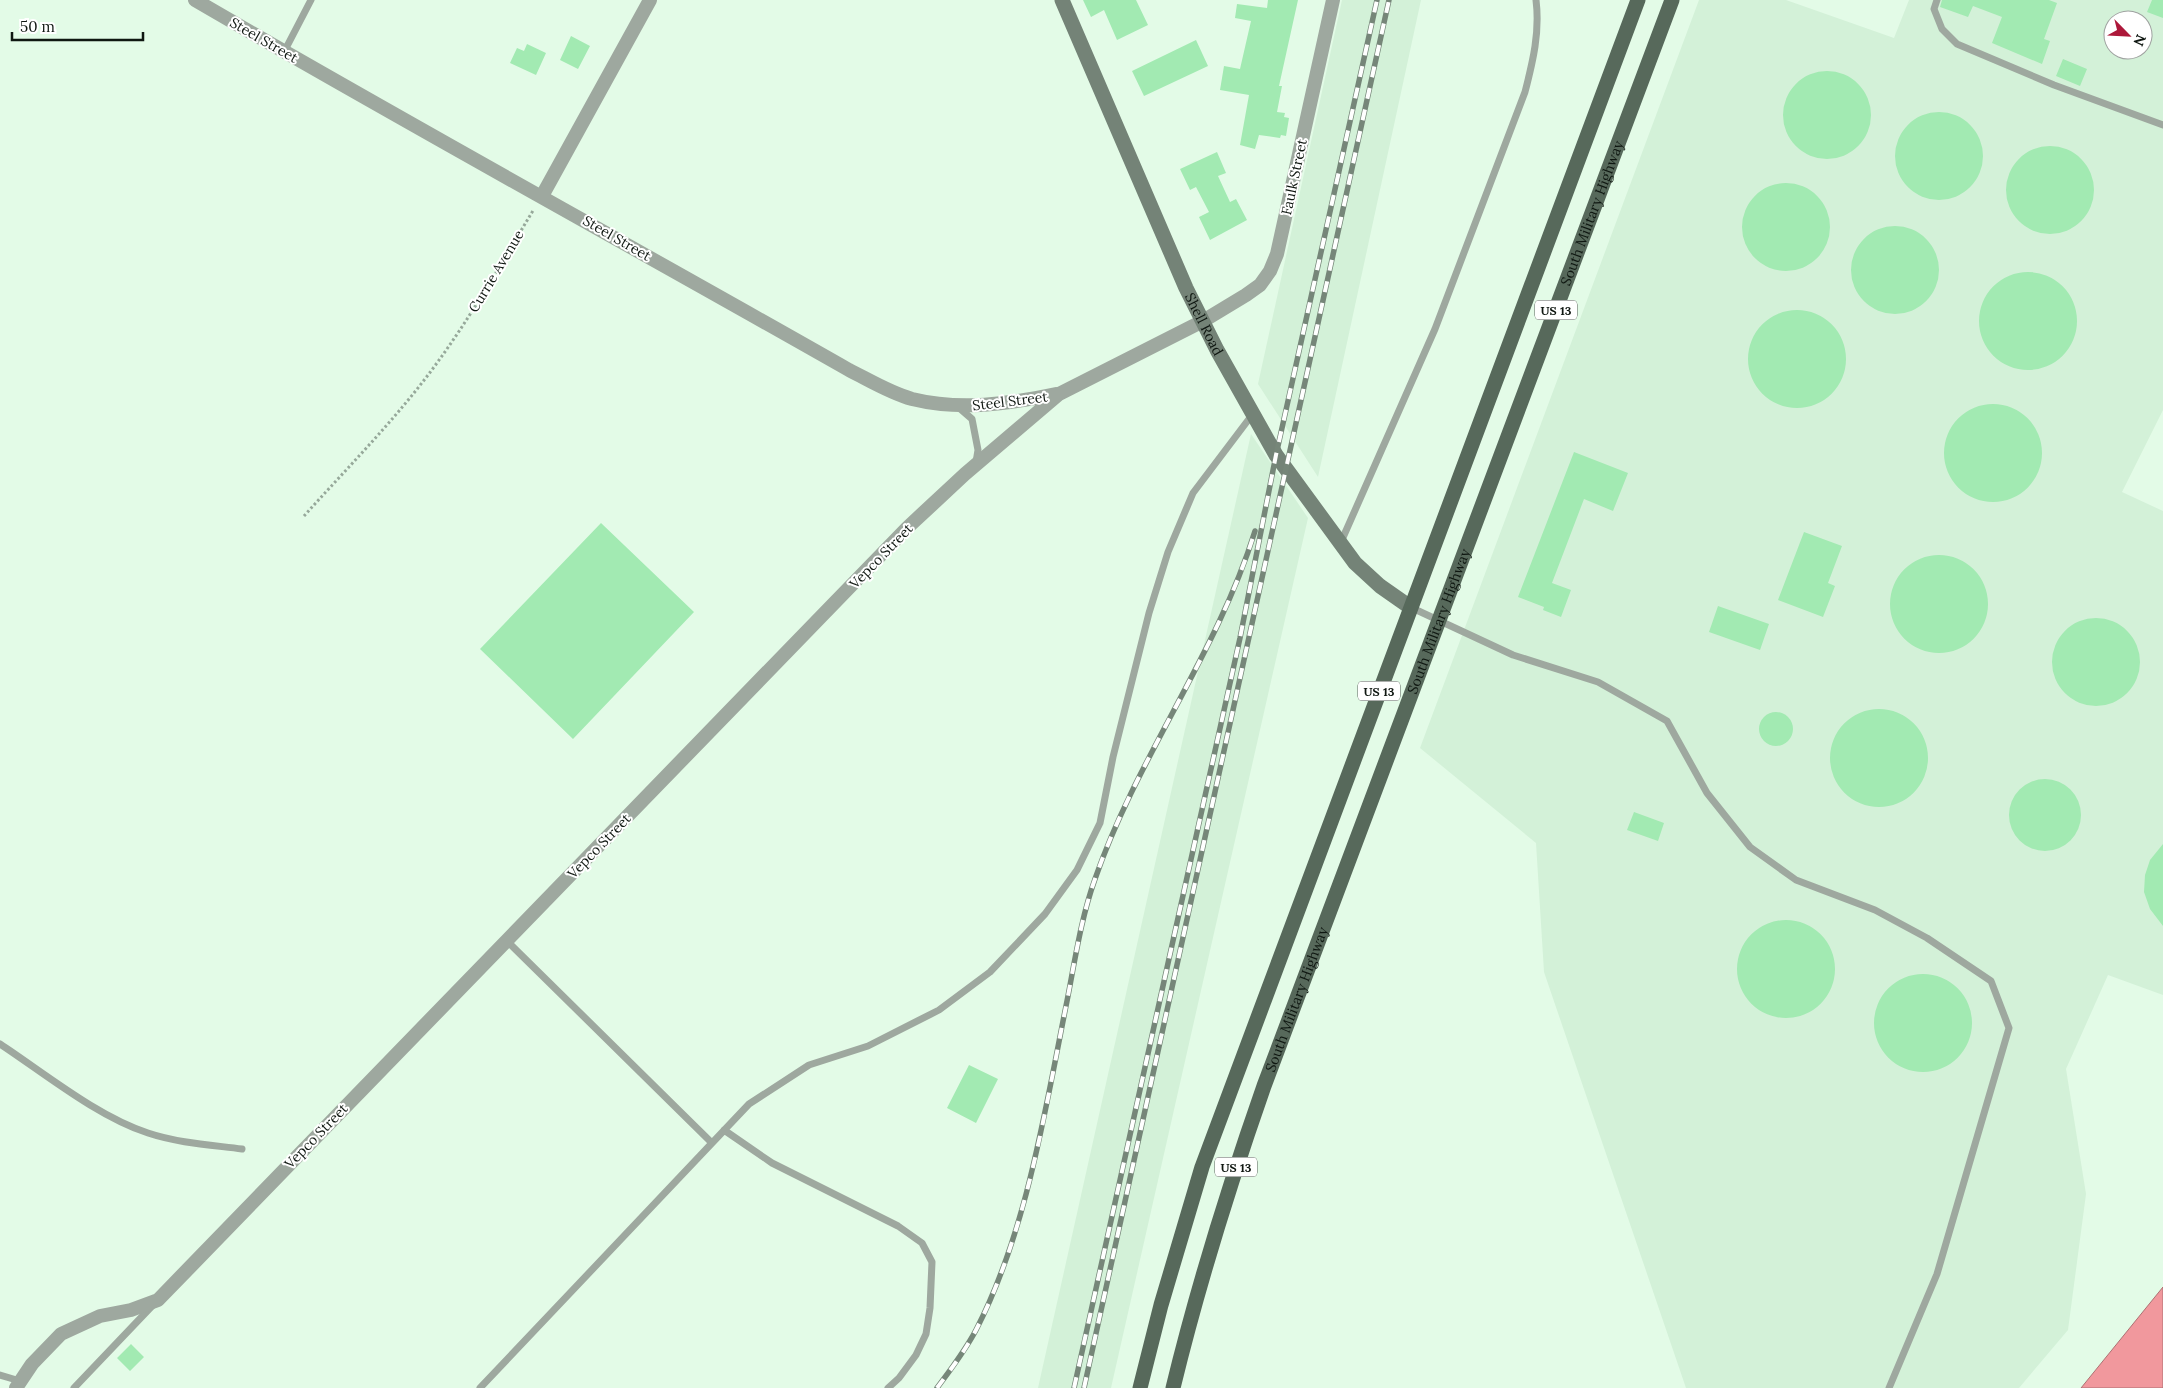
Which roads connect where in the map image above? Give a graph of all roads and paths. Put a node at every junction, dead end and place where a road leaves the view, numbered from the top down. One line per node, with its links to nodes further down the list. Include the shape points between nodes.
1 (195, 0): 10 (street, Steel Street)
2 (311, 0): 10 (lane)
3 (650, 0): 12 (street)
4 (1062, 0): 13 (street, Shell Road)
5 (1333, 0): 13 (street, Faulk Street, via 1277,254 1260,284)
6 (1536, 0): 19 (lane, via 1538,18 1534,55 1525,92 1436,328)
7 (1638, 0): 20 (main road, US 13)
8 (1672, 0): 21 (main road, South Military Highway / US 13)
9 (1937, 0): 11 (lane, via 1934,9 1942,29 1957,44 2054,85)
10 (284, 52): 12 (street, Steel Street)
11 (2163, 125)
12 (542, 196): 15 (street, Steel Street, via 849,370 911,398); 18 (path, Currie Avenue, via 468,318 434,367)
13 (1203, 321): 14 (street, Vepco Street); 16 (street, Shell Road)
14 (1059, 394): 15 (street, Steel Street, via 1017,402); 17 (street, Vepco Street)
15 (957, 406): 17 (lane, via 972,419 978,450)
16 (1253, 413): 19 (street, Shell Road, via 1276,455); 24 (lane, via 1193,493 1168,552 1115,747 1100,823 1077,870 1045,914 990,972 939,1010 868,1046 809,1066 749,1104)
17 (976, 464): 22 (street, Vepco Street, via 907,528)
18 (304, 516)
19 (1341, 543): 20 (street, Shell Road, via 1355,563)
20 (1410, 608): 21 (lane); 33 (main road, US 13, via 1202,1167 1163,1296)
21 (1441, 620): 34 (main road, South Military Highway / US 13, via 1264,1086 1226,1195); 35 (lane, via 1513,655 1598,682 1666,721 1707,793 1750,847 1796,880 1875,910 1928,938 1991,981 2009,1028 1937,1274)
22 (506, 941): 25 (lane); 27 (street, Vepco Street)
23 (0, 1044): 26 (lane, via 108,1116 147,1133 183,1142)
24 (724, 1130): 25 (lane); 32 (lane, via 772,1163 898,1226 922,1243 932,1262 926,1334 916,1354)
25 (712, 1142): 31 (lane)
26 (242, 1149)
27 (158, 1300): 29 (street, Vepco Street, via 100,1316 67,1330 44,1350); 30 (lane)
28 (0, 1375): 29 (lane)
29 (18, 1385)
30 (74, 1388)
31 (480, 1388)
32 (888, 1388)
33 (1140, 1388)
34 (1173, 1388)
35 (1889, 1388)

